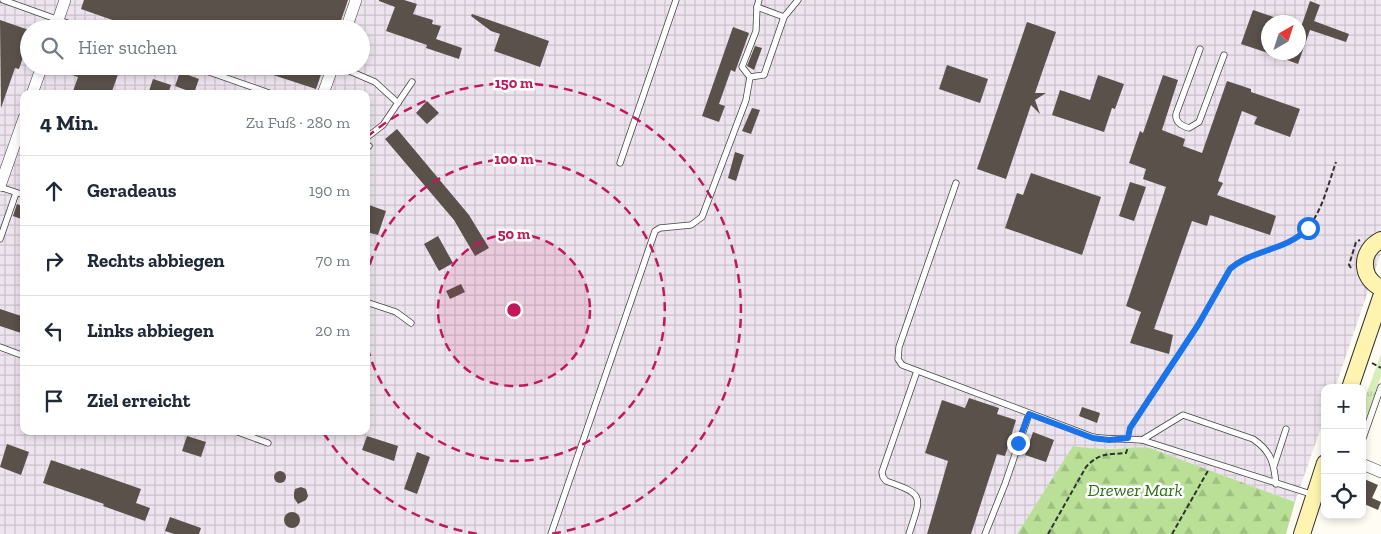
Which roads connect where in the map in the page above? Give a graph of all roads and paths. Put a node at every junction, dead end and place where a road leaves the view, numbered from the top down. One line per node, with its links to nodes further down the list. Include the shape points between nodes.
1 (3, 0): 9 (lane)
2 (66, 0): 10 (street)
3 (356, 0): 11 (street)
4 (676, 0): 27 (lane)
5 (759, 0): 7 (lane)
6 (798, 0): 8 (lane)
7 (757, 7): 8 (lane); 18 (lane, via 756,31 742,67)
8 (784, 17): 18 (lane, via 764,75)
9 (48, 20)
10 (58, 20)
11 (349, 20)
12 (1200, 49): 13 (lane, via 1176,114 1178,123 1189,128 1199,122)
13 (1224, 55)
14 (39, 75): 20 (street)
15 (218, 75): 21 (lane)
16 (330, 75): 22 (street)
17 (359, 75): 23 (lane, via 376,82)
18 (750, 78): 57 (lane, via 746,100 702,217 690,225 655,231)
19 (412, 82): 23 (lane)
20 (33, 90)
21 (261, 90)
22 (324, 90)
23 (398, 103): 25 (lane, via 383,125)
24 (20, 130): 29 (street)
25 (370, 135)
26 (1336, 162): 47 (path, via 1317,216 1302,235 1230,269 1198,325 1130,428)
27 (620, 163)
28 (956, 183): 40 (lane, via 897,355 902,365)
29 (0, 187): 30 (lane)
30 (16, 193): 31 (lane); 32 (lane)
31 (20, 194)
32 (0, 238)
33 (1381, 240): 34 (main road, via 1369,250 1365,266 1369,279)
34 (1381, 288)
35 (1381, 297): 41 (main road)
36 (370, 303): 37 (lane, via 396,312)
37 (410, 323)
38 (0, 347): 39 (lane)
39 (20, 354)
40 (916, 371): 43 (lane); 58 (lane, via 882,472 886,481 915,494 918,499)
41 (1351, 384)
42 (1381, 387): 45 (lane)
43 (1029, 414): 47 (lane, via 1093,438); 59 (lane)
44 (1286, 429): 51 (lane)
45 (1366, 430)
46 (246, 435): 49 (lane)
47 (1128, 438): 48 (lane); 60 (path, via 1126,453 1100,455 1086,467)
48 (1142, 440): 50 (lane); 51 (lane, via 1183,415 1253,439 1263,446)
49 (268, 443)
50 (1212, 462): 55 (lane); 61 (path)
51 (1274, 466): 55 (lane)
52 (1366, 466): 53 (street)
53 (1381, 472)
54 (1321, 474): 56 (main road)
55 (1276, 484): 56 (lane)
56 (1314, 495): 62 (main road)
57 (551, 534)
58 (909, 534)
59 (986, 534)
60 (1048, 534)
61 (1172, 534)
62 (1302, 534)

